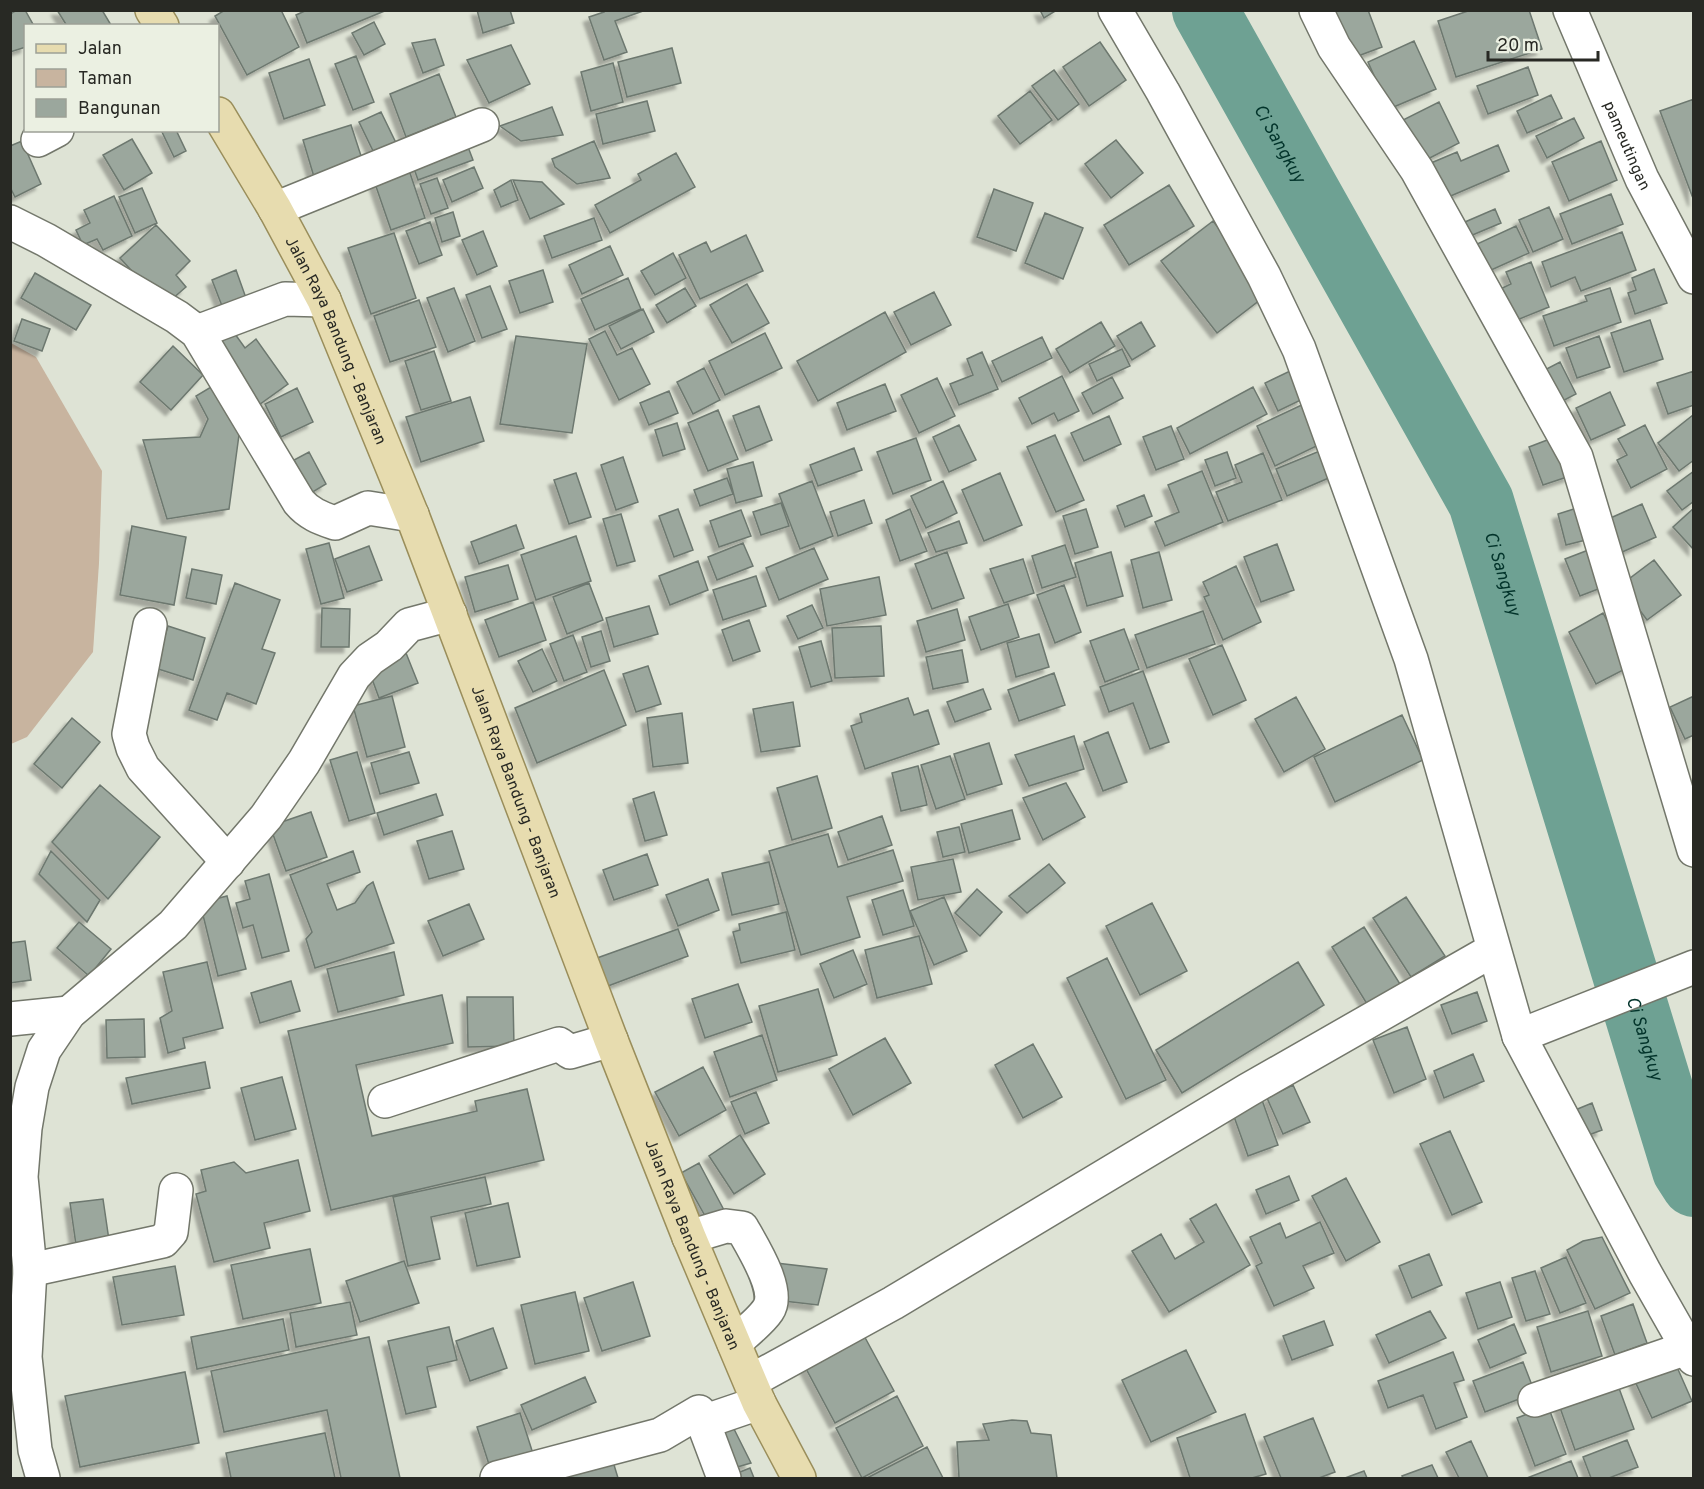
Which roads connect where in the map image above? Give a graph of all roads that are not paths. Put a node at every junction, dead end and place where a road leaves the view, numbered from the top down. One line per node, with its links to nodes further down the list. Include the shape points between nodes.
1 (152, 10): 5 (main road)
2 (1115, 10): 18 (street, via 1264,276 1299,349 1411,659)
3 (1317, 10): 16 (street, via 1334,47 1417,170 1576,457)
4 (1570, 10): 10 (street, pameutingan, via 1642,179)
5 (161, 24)
6 (219, 116): 8 (main road, Jalan Raya Bandung - Banjaran)
7 (482, 125): 8 (street)
8 (275, 209): 11 (main road, Jalan Raya Bandung - Banjaran)
9 (10, 222): 12 (street)
10 (1694, 277)
11 (324, 300): 12 (street, via 285,299); 13 (main road, Jalan Raya Bandung - Banjaran)
12 (197, 332): 13 (street, via 306,510 335,523 368,508)
13 (412, 515): 14 (main road, Jalan Raya Bandung - Banjaran)
14 (450, 614): 17 (street, via 409,625 354,676 304,762 266,818); 23 (main road, Jalan Raya Bandung - Banjaran)
15 (150, 625): 17 (street, via 129,734 133,748 143,768)
16 (1694, 850)
17 (228, 862): 20 (street, via 173,925)
18 (1493, 950): 22 (street); 30 (street, via 1248,1090)
19 (1694, 968): 22 (street)
20 (69, 1013): 21 (street); 27 (street, via 44,1050 25,1128 21,1177)
21 (10, 1019)
22 (1528, 1032): 29 (street, via 1645,1273)
23 (611, 1040): 24 (street, via 570,1052 559,1044); 26 (main road, Jalan Raya Bandung - Banjaran)
24 (385, 1101)
25 (176, 1190): 27 (street, via 171,1232 163,1241)
26 (688, 1237): 28 (main road, Jalan Raya Bandung - Banjaran); 28 (street, via 726,1226 742,1228 769,1279 769,1310)
27 (30, 1270): 33 (street, via 25,1357 35,1450)
28 (734, 1343): 30 (main road, Jalan Raya Bandung - Banjaran)
29 (1690, 1353): 31 (street)
30 (755, 1392): 32 (street); 36 (main road, Jalan Raya Bandung - Banjaran)
31 (1535, 1400)
32 (703, 1422): 34 (street, via 699,1412 660,1435); 35 (street)
33 (43, 1479)
34 (497, 1479)
35 (724, 1479)
36 (799, 1479)

